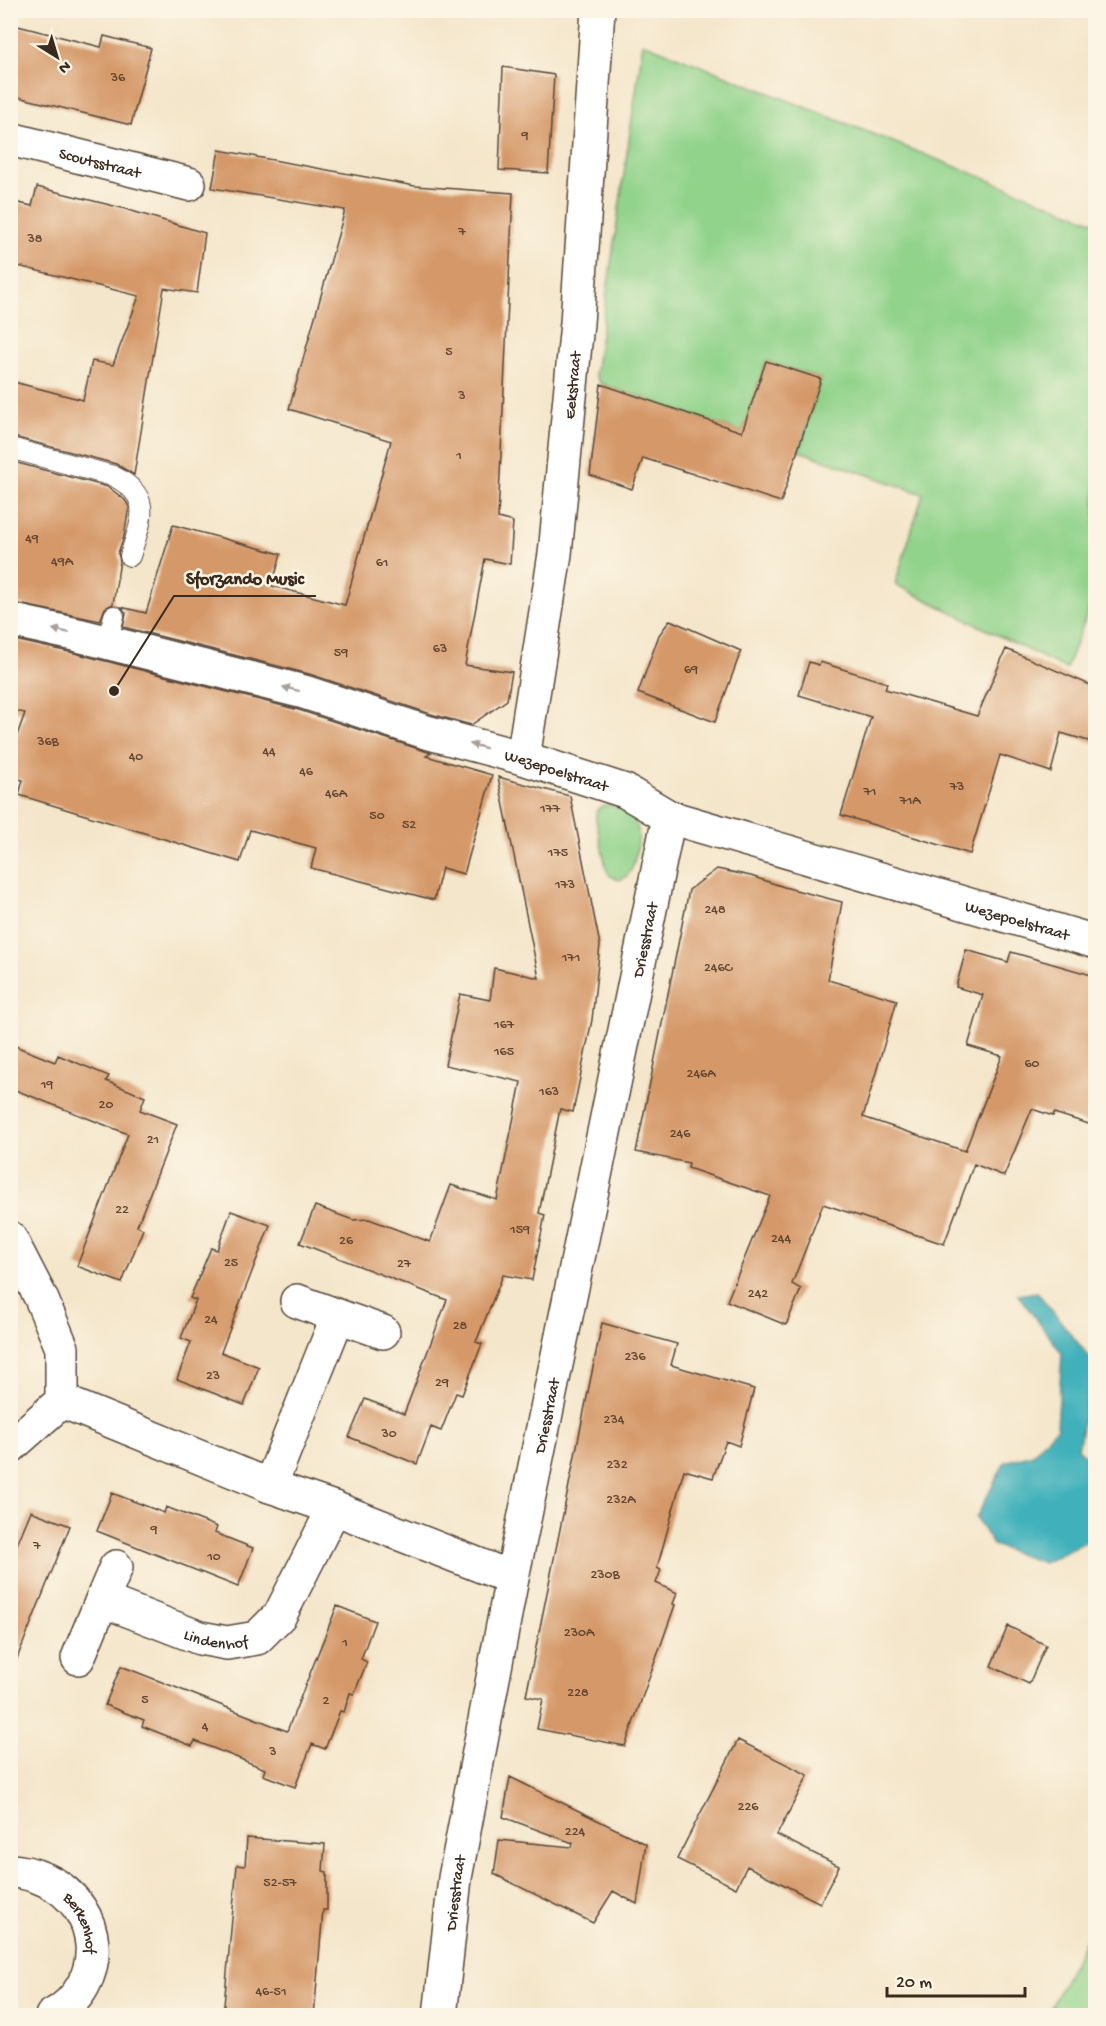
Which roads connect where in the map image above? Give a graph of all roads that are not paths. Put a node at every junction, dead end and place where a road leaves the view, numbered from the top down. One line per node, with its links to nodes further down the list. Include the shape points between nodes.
1 (598, 10): 7 (street, Eekstraat, via 577,323 555,554)
2 (10, 139): 3 (street, Scoutsstraat)
3 (189, 184)
4 (10, 448): 5 (lane, via 113,476 128,484 141,501 142,514)
5 (130, 556)
6 (10, 620): 7 (street, Wezepoelstraat, one-way to 6, via 426,732 111,629)
7 (523, 758): 8 (street, Wezepoelstraat, via 625,791)
8 (669, 817): 9 (street, Wezepoelstraat); 19 (street, Driesstraat)
9 (1095, 942)
10 (10, 1238): 14 (street, via 62,1348)
11 (297, 1300): 12 (street)
12 (338, 1316): 13 (street); 16 (street)
13 (383, 1332)
14 (62, 1401): 15 (street); 16 (street)
15 (10, 1447)
16 (270, 1486): 17 (street)
17 (334, 1508): 19 (street); 20 (street, Lindenhof, via 280,1615 257,1638 227,1643 200,1638)
18 (116, 1567): 20 (street)
19 (512, 1578): 24 (street, Driesstraat, via 455,1878)
20 (102, 1600): 21 (street)
21 (78, 1658)
22 (10, 1871): 23 (street, Berkenhof, via 39,1877 60,1887 78,1905 88,1925 93,1950 91,1970 79,1994)
23 (62, 2013)
24 (440, 2016)

